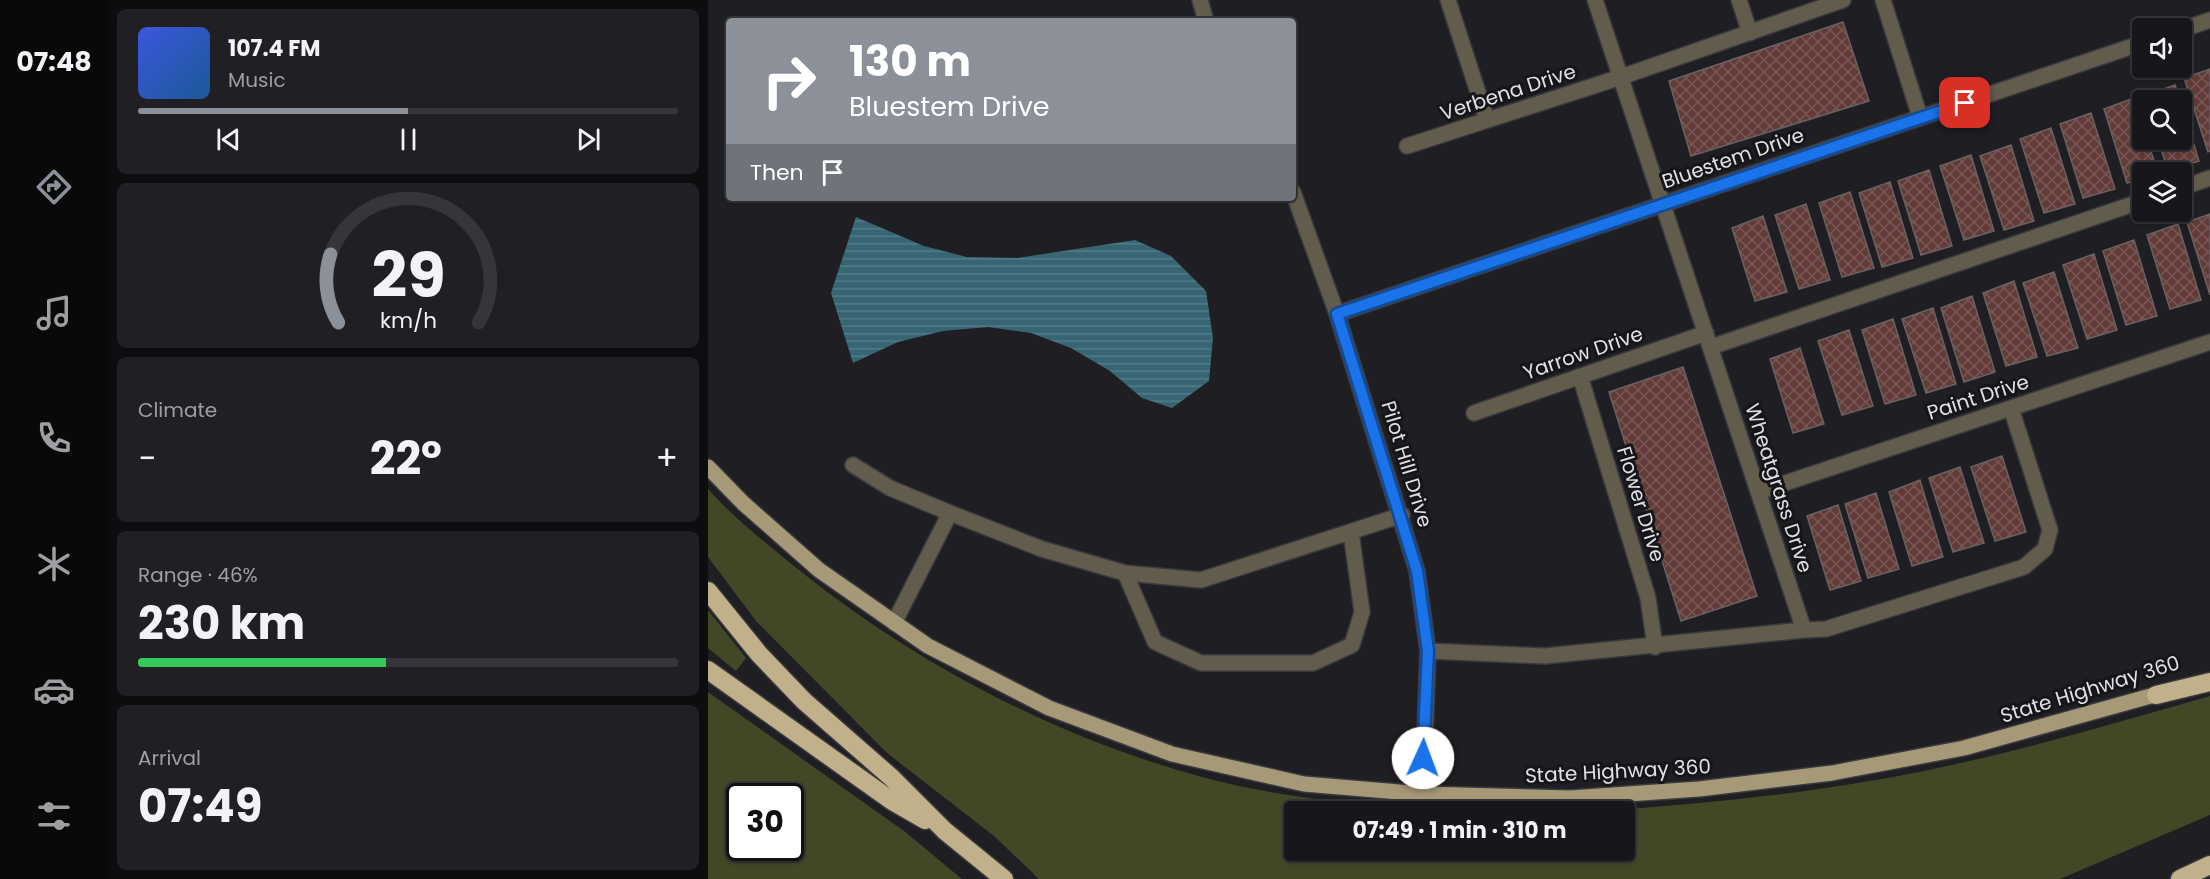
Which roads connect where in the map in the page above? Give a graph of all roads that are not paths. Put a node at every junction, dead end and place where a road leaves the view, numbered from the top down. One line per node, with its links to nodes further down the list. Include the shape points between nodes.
1 (1200, 0): 7 (street)
2 (1448, 0): 14 (street)
3 (1595, 0): 12 (street, Wheatgrass Drive)
4 (1739, 0): 10 (street)
5 (1844, 0): 10 (street, Verbena Drive)
6 (1883, 0): 13 (street)
7 (1205, 18)
8 (2210, 20): 9 (street)
9 (2192, 26)
10 (1749, 33): 12 (street, Verbena Drive)
11 (2132, 46): 13 (street, Bluestem Drive)
12 (1621, 77): 14 (street, Verbena Drive); 19 (street, Wheatgrass Drive)
13 (1920, 117): 19 (street, Bluestem Drive)
14 (1486, 120): 15 (street, Verbena Drive)
15 (1407, 146)
16 (2210, 178): 17 (street)
17 (2192, 184)
18 (1296, 200): 21 (street, Pilot Hill Drive)
19 (1663, 204): 21 (street, Bluestem Drive); 22 (street, Wheatgrass Drive)
20 (2132, 204): 22 (street, Yarrow Drive)
21 (1337, 314): 31 (street, Pilot Hill Drive)
22 (1708, 340): 24 (street, Yarrow Drive); 29 (street, Wheatgrass Drive)
23 (2210, 342): 25 (street, Paint Drive)
24 (1580, 376): 26 (street, Yarrow Drive); 37 (street, Flower Drive, via 1648,598)
25 (2011, 408): 29 (street, Paint Drive); 36 (street, via 2050,530 2045,549 2024,567 1826,629)
26 (1474, 413)
27 (854, 465): 30 (street, via 890,488)
28 (708, 467): 35 (main road, State Highway 360, via 819,570)
29 (1758, 492): 36 (street, Wheatgrass Drive)
30 (950, 513): 33 (street, via 1042,549); 35 (street)
31 (1402, 515): 32 (street); 38 (street, Pilot Hill Drive, via 1417,571)
32 (1351, 532): 33 (street, via 1201,580); 33 (street, via 1362,612 1352,645 1312,663 1201,663 1155,642)
33 (1125, 573)
34 (708, 591): 44 (highway, via 804,701 892,778)
35 (894, 623): 43 (main road, State Highway 360, via 928,646 1049,708 1172,754 1304,784)
36 (1804, 630): 37 (street)
37 (1654, 646): 38 (street, via 1545,656)
38 (1428, 651): 43 (street, Pilot Hill Drive)
39 (708, 670): 44 (highway, via 892,801)
40 (2210, 674): 42 (main road, State Highway 360)
41 (2210, 682): 42 (highway)
42 (2156, 695): 43 (main road, State Highway 360, via 1964,748 1832,773 1700,789 1570,798)
43 (1423, 794)
44 (945, 831): 46 (highway)
45 (2210, 865): 47 (highway)
46 (1004, 879)
47 (2180, 879)

